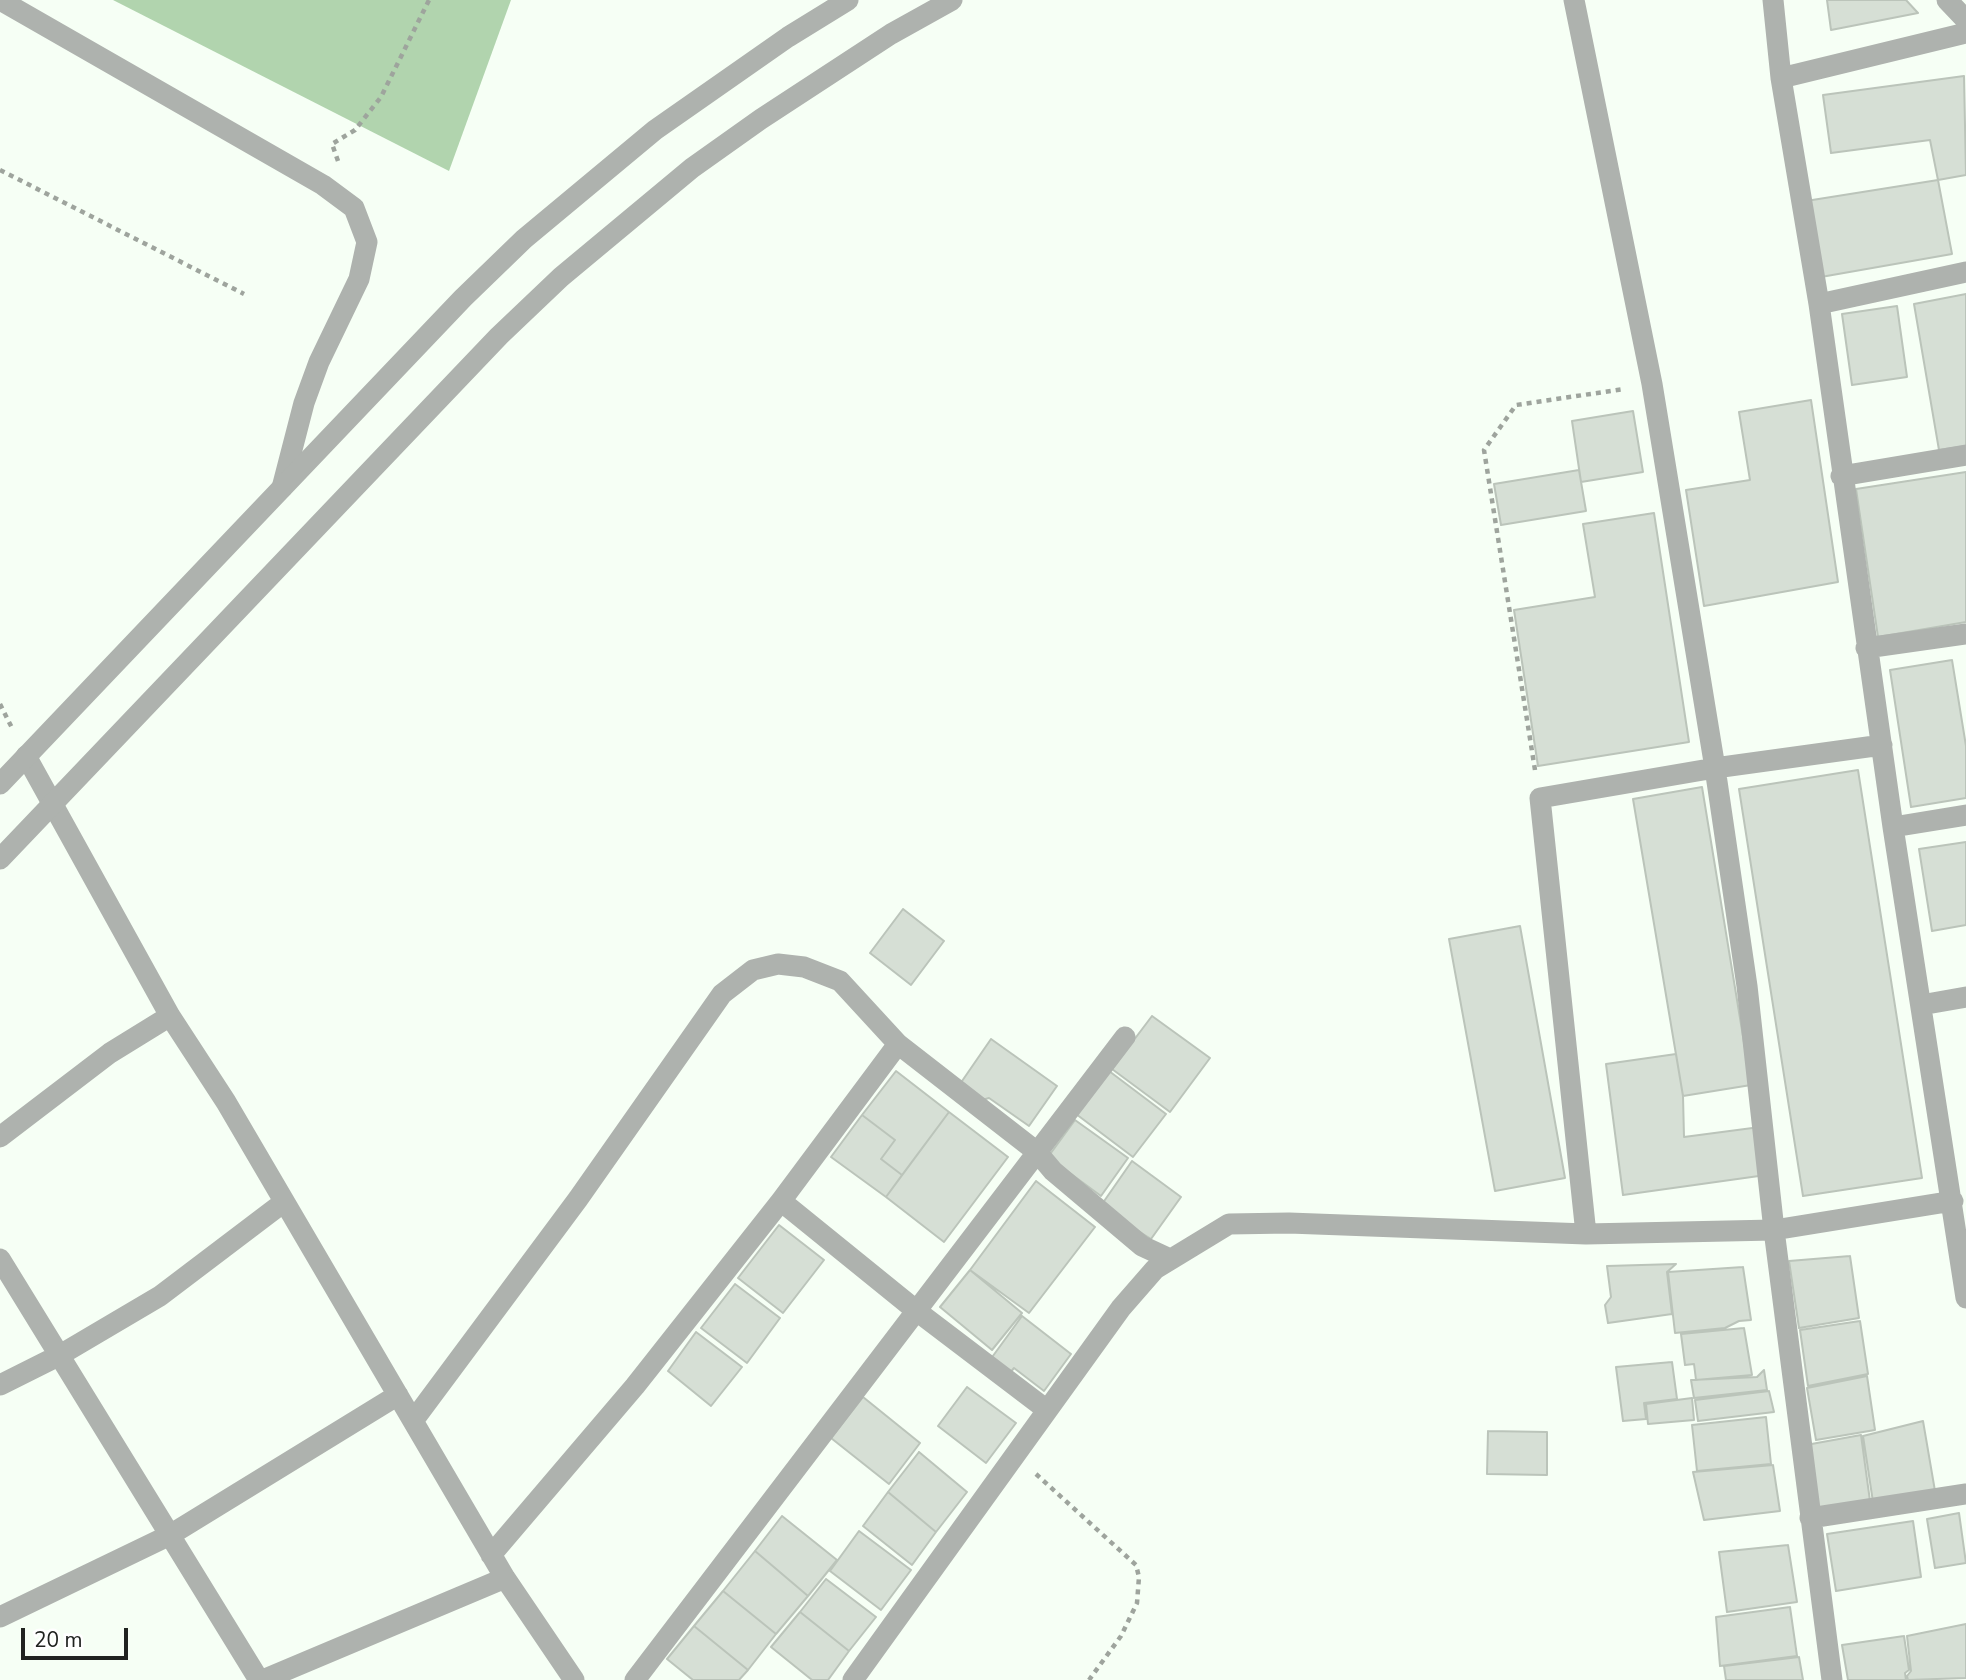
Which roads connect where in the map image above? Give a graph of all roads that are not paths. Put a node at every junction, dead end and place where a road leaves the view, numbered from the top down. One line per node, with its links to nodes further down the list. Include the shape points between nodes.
1 (0, 0): 14 (street, via 323,185 355,208 367,243 359,279 319,362)
2 (848, 0): 14 (street, via 724,80 561,207 463,298)
3 (952, 0): 21 (street, via 761,118 561,277 499,336)
4 (1574, 0): 19 (street, via 1652,384)
5 (1773, 0): 9 (street)
6 (1947, 0): 7 (street)
7 (1966, 20)
8 (1966, 33): 9 (street)
9 (1781, 78): 11 (street)
10 (1966, 272): 11 (street)
11 (1819, 304): 13 (street)
12 (1966, 455): 13 (street)
13 (1841, 476): 16 (street)
14 (282, 488): 18 (street)
15 (1966, 634): 16 (street)
16 (1866, 648): 17 (street)
17 (1882, 745): 19 (street); 23 (street)
18 (26, 756): 20 (street); 21 (street)
19 (1715, 768): 35 (street, via 1747,986); 36 (street, via 1540,798)
20 (0, 784)
21 (53, 803): 24 (street); 27 (street)
22 (1966, 815): 23 (street)
23 (1893, 827): 26 (street)
24 (0, 859)
25 (1966, 997): 26 (street)
26 (1921, 1005): 33 (street)
27 (170, 1016): 30 (street, via 100,1061); 34 (street)
28 (1125, 1037): 31 (street)
29 (898, 1044): 31 (street); 32 (street); 45 (street, via 840,981 804,967 778,964 753,970 722,994 578,1199)
30 (0, 1137)
31 (1037, 1152): 38 (street, via 1112,1222 1142,1246); 40 (street)
32 (781, 1201): 40 (street); 49 (street, via 635,1387)
33 (1953, 1201): 35 (street); 39 (street)
34 (285, 1202): 41 (street, via 160,1296); 43 (street)
35 (1774, 1230): 36 (street); 47 (street)
36 (1586, 1234): 38 (street, via 1228,1224)
37 (0, 1259): 41 (street)
38 (1170, 1259): 44 (street, via 1155,1269 1121,1308)
39 (1966, 1298)
40 (918, 1312): 44 (street); 54 (street)
41 (60, 1356): 42 (street); 48 (street)
42 (0, 1385)
43 (398, 1395): 45 (street); 48 (street)
44 (1047, 1410): 55 (street)
45 (413, 1421): 49 (street)
46 (1966, 1494): 47 (street)
47 (1810, 1518): 56 (street)
48 (170, 1535): 51 (street); 52 (street)
49 (491, 1555): 50 (street)
50 (505, 1578): 52 (street); 53 (street)
51 (0, 1616)
52 (261, 1680)
53 (574, 1680)
54 (635, 1680)
55 (853, 1680)
56 (1832, 1680)

